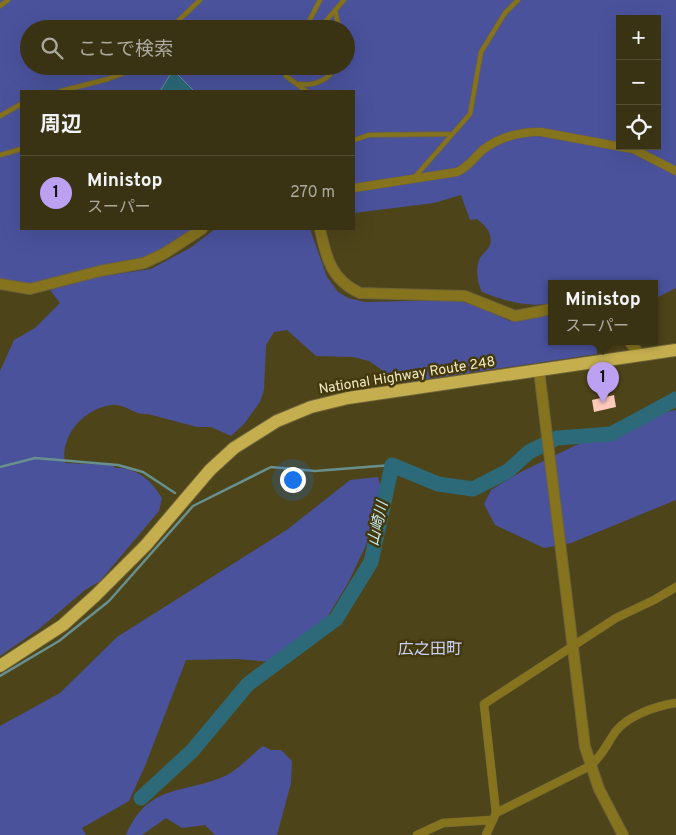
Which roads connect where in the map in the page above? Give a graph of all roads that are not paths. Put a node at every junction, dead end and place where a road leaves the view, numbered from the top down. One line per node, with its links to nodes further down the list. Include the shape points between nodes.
1 (8, 0): 6 (lane)
2 (200, 0): 8 (lane)
3 (320, 0): 9 (lane)
4 (344, 0): 7 (lane)
5 (518, 0): 20 (lane, via 488,38 479,62 470,114)
6 (0, 6)
7 (334, 10): 10 (lane); 11 (lane)
8 (182, 20)
9 (311, 20)
10 (326, 20)
11 (337, 20)
12 (119, 75): 16 (lane)
13 (286, 75): 15 (lane)
14 (328, 75): 15 (lane, via 323,81)
15 (300, 84): 17 (lane)
16 (65, 90)
17 (305, 90)
18 (20, 105): 19 (lane)
19 (0, 116)
20 (452, 134): 21 (lane, via 369,136); 25 (lane)
21 (355, 140)
22 (20, 149): 23 (lane)
23 (0, 154)
24 (676, 171): 25 (street, via 633,149 529,132 494,143 457,172)
25 (413, 179): 26 (street)
26 (355, 188)
27 (200, 230): 29 (street, via 144,263 30,289)
28 (320, 230): 30 (street, via 326,256 336,277 360,293 465,296 514,316)
29 (0, 284)
30 (548, 310)
31 (632, 345): 33 (street)
32 (676, 350): 33 (highway, National Highway Route 248)
33 (640, 355): 34 (highway, National Highway Route 248)
34 (539, 370): 36 (street); 37 (highway, National Highway Route 248, via 330,402 262,429 210,470 146,545 83,607 63,625)
35 (676, 587): 36 (street, via 616,618)
36 (572, 646): 39 (street); 40 (street, via 484,704)
37 (0, 666)
38 (676, 703): 39 (street, via 653,709 618,729 602,756)
39 (590, 766): 40 (street); 43 (street)
40 (494, 816): 41 (street, via 443,823); 42 (street)
41 (417, 835)
42 (486, 835)
43 (624, 835)

